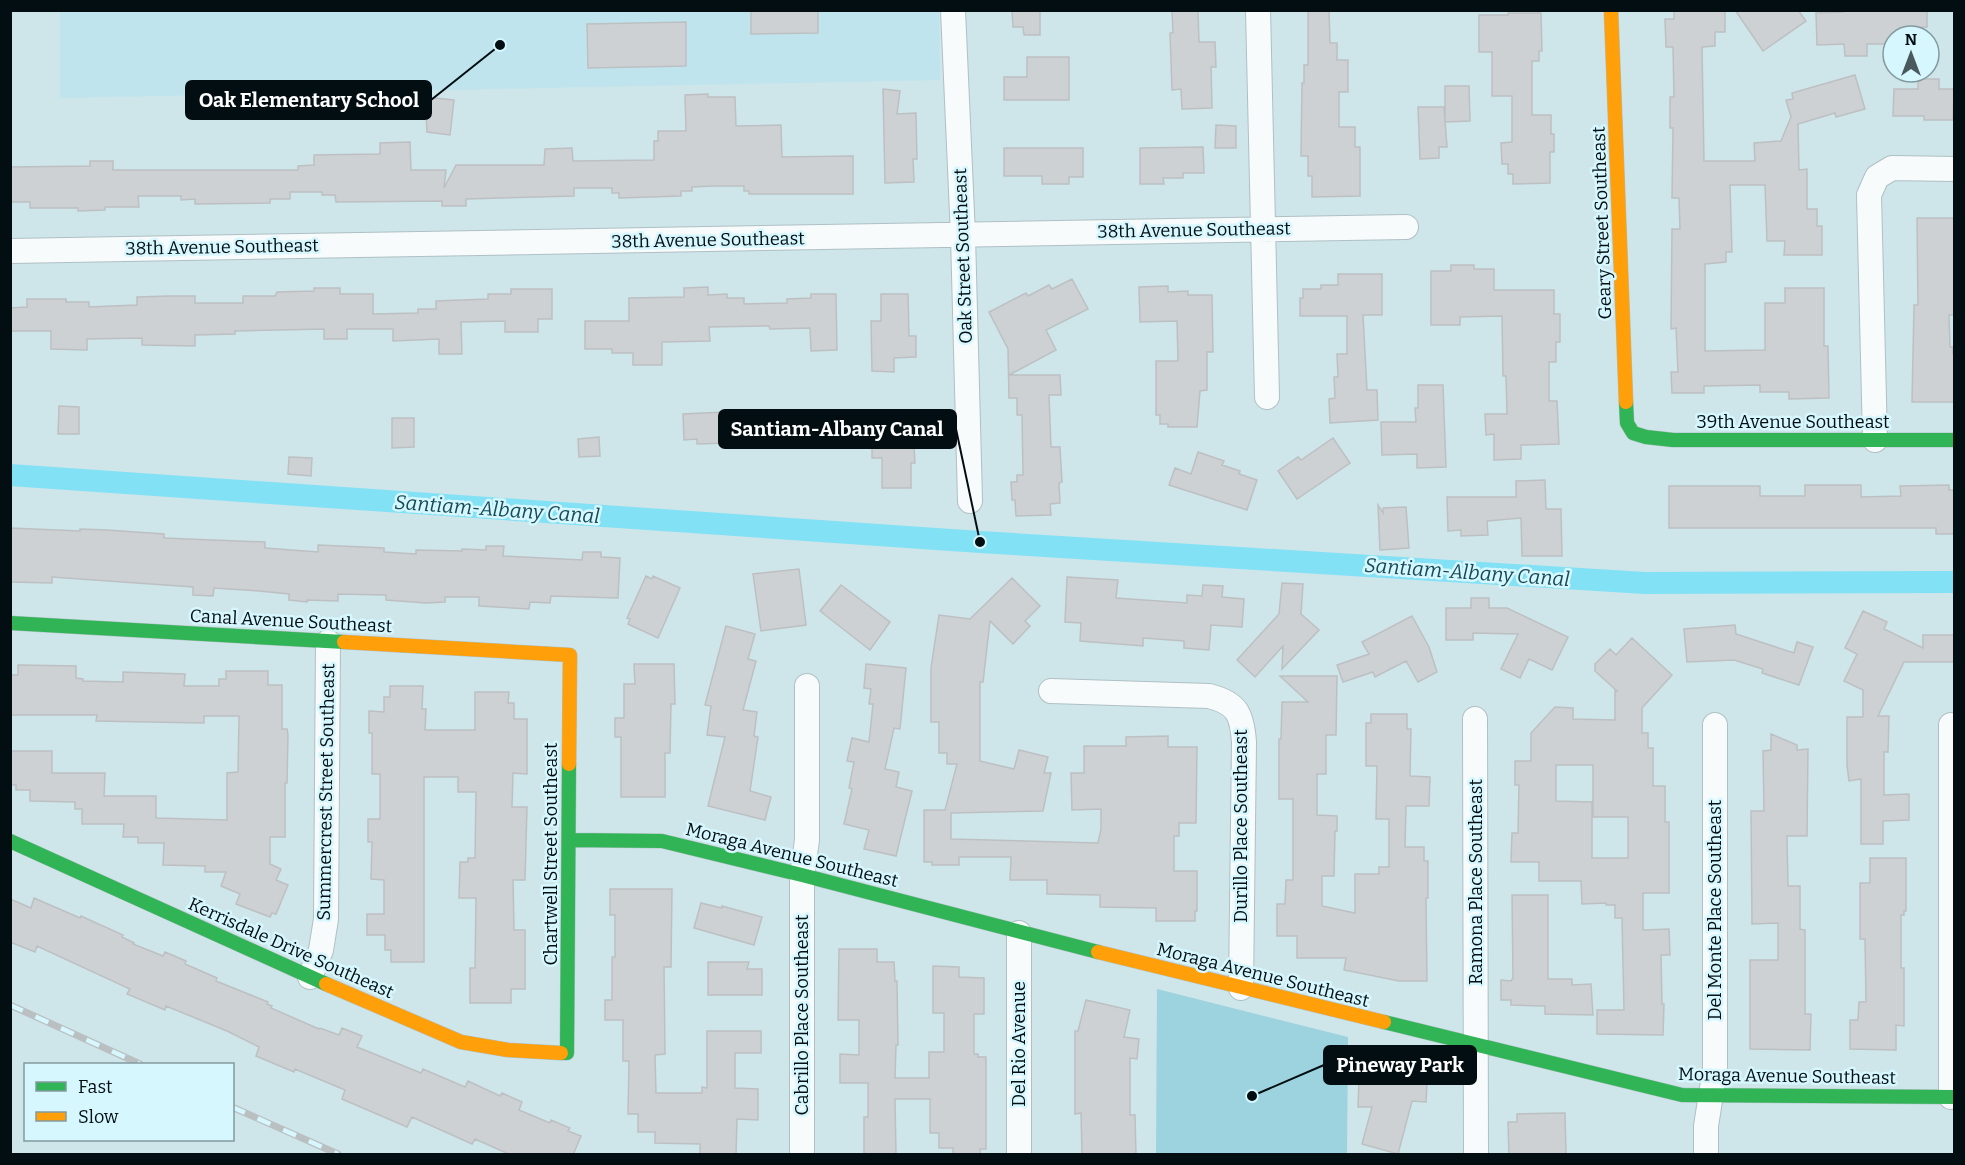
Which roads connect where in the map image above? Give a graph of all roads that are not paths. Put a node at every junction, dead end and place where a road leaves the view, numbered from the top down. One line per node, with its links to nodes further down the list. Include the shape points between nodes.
1 (953, 10): 7 (street, Oak Street Southeast)
2 (1258, 10): 6 (street)
3 (1611, 10): 10 (street, Geary Street Southeast, via 1627,423)
4 (1954, 169): 11 (street, via 1892,168 1877,177 1869,195)
5 (1406, 227): 6 (street, 38th Avenue Southeast)
6 (1265, 228): 7 (street, 38th Avenue Southeast); 9 (street)
7 (963, 236): 8 (street, 38th Avenue Southeast); 13 (street, Oak Street Southeast)
8 (10, 251)
9 (1267, 397)
10 (1633, 433): 11 (street, 39th Avenue Southeast, via 1673,440)
11 (1875, 440): 12 (street, 39th Avenue Southeast)
12 (1954, 440)
13 (970, 501)
14 (10, 623): 15 (street, Canal Avenue Southeast)
15 (328, 642): 16 (street, Canal Avenue Southeast); 26 (street, Summercrest Street Southeast, via 326,919 321,950)
16 (570, 655): 22 (street, Chartwell Street Southeast)
17 (807, 686): 24 (street, Cabrillo Place Southeast, via 807,840)
18 (1051, 691): 27 (street, Durillo Place Southeast, via 1209,696 1233,705 1240,717 1244,742)
19 (1475, 719): 28 (street, Ramona Place Southeast)
20 (1714, 725): 30 (street, Del Monte Place Southeast)
21 (1952, 725): 31 (street)
22 (570, 840): 24 (street, Moraga Avenue Southeast, via 663,841); 29 (street, Chartwell Street Southeast)
23 (10, 841): 26 (street, Kerrisdale Drive Southeast)
24 (802, 875): 25 (street, Moraga Avenue Southeast); 32 (street, Cabrillo Place Southeast)
25 (1019, 933): 27 (street, Moraga Avenue Southeast); 33 (street, Del Rio Avenue)
26 (310, 976): 29 (street, Kerrisdale Drive Southeast, via 461,1042 508,1050)
27 (1241, 988): 28 (street, Moraga Avenue Southeast)
28 (1476, 1046): 30 (street, Moraga Avenue Southeast, via 1682,1095); 34 (street, Ramona Place Southeast)
29 (567, 1053)
30 (1712, 1096): 31 (street, Moraga Avenue Southeast); 35 (street, Del Monte Place Southeast)
31 (1953, 1097)
32 (802, 1155)
33 (1019, 1155)
34 (1476, 1155)
35 (1706, 1155)

